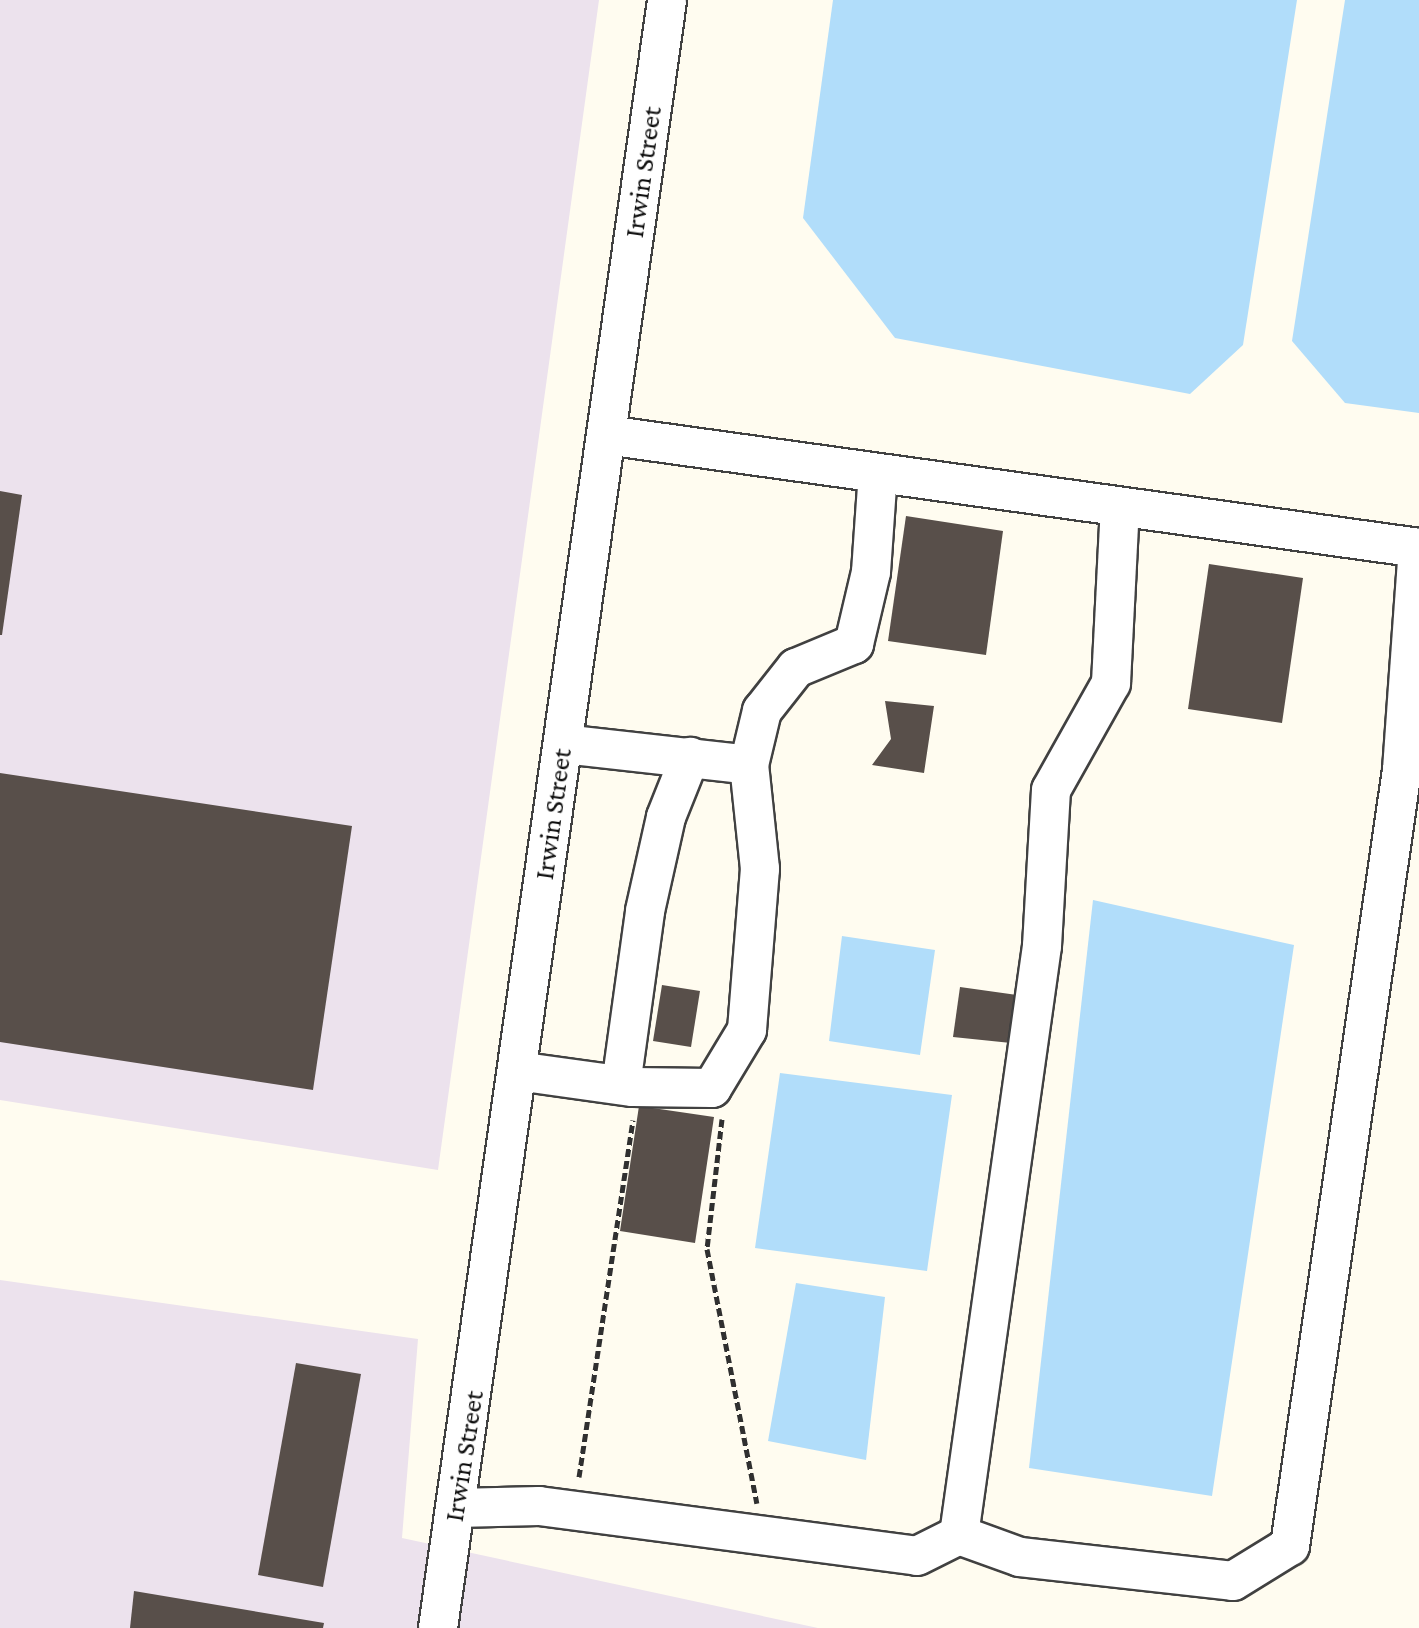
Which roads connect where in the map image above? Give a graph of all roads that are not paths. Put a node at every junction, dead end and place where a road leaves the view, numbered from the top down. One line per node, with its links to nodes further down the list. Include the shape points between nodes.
1 (667, 0): 2 (street, Irwin Street)
2 (606, 435): 3 (street); 6 (street, Irwin Street)
3 (878, 473): 4 (street); 8 (street, via 871,572 854,644 796,668 762,711)
4 (1120, 507): 5 (street); 12 (street, via 1111,683 1051,790 1042,946)
5 (1419, 548): 12 (street, via 1402,770 1290,1546 1233,1581 1020,1557)
6 (563, 744): 7 (street); 9 (street, Irwin Street)
7 (690, 757): 8 (street); 10 (street, via 666,817 645,911)
8 (749, 765): 10 (street, via 760,869 747,1030 712,1088)
9 (517, 1071): 10 (street); 11 (street, Irwin Street)
10 (630, 1086)
11 (456, 1508): 12 (street, via 574,1510 917,1556); 13 (street, Irwin Street)
12 (959, 1535)
13 (438, 1628)

